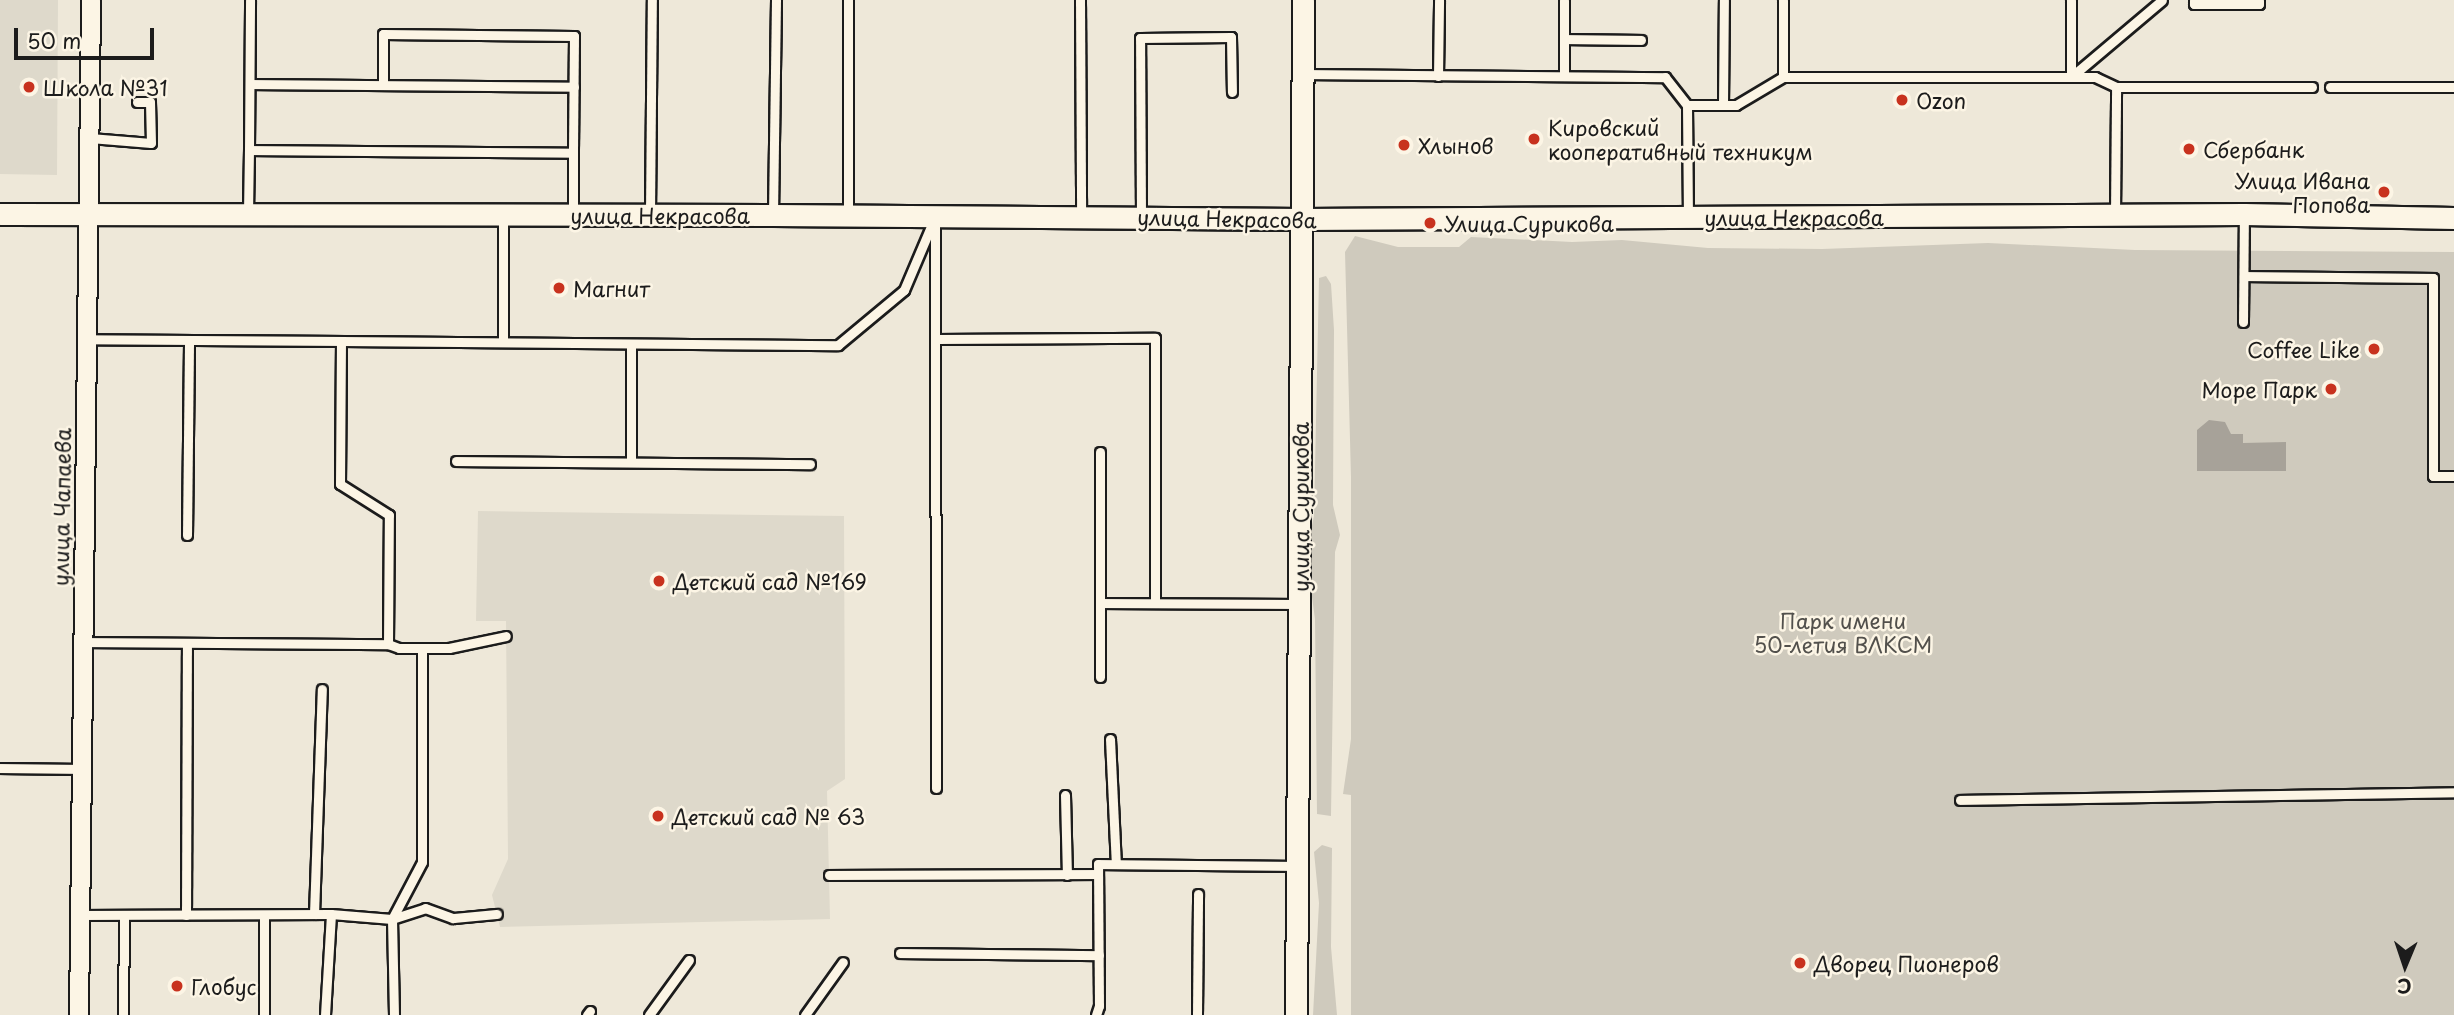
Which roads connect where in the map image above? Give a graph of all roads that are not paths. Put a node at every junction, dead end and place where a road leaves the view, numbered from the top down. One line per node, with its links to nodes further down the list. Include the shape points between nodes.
1 (90, 0): 34 (street, улица Чапаева)
2 (250, 0): 23 (lane)
3 (652, 0): 39 (lane)
4 (776, 0): 43 (lane)
5 (848, 0): 44 (lane)
6 (1080, 0): 48 (lane)
7 (1303, 0): 18 (street, улица Сурикова)
8 (1438, 0): 19 (lane)
9 (1564, 0): 16 (lane)
10 (1724, 0): 33 (lane)
11 (1783, 0): 21 (lane)
12 (2071, 0): 22 (lane)
13 (2162, 0): 22 (lane)
14 (2194, 0): 15 (lane, via 2194,4 2259,4)
15 (2259, 0)
16 (1564, 39): 17 (lane); 20 (lane)
17 (1641, 40)
18 (1303, 74): 19 (lane); 52 (street, улица Сурикова)
19 (1438, 76): 20 (lane)
20 (1564, 76): 32 (lane, via 1665,76)
21 (1783, 77): 22 (lane); 33 (lane, via 1736,105)
22 (2071, 77): 26 (lane, via 2095,77)
23 (250, 84): 24 (lane); 35 (lane)
24 (383, 85): 25 (lane); 25 (lane, via 383,34 574,36)
25 (574, 87): 36 (lane)
26 (2116, 87): 27 (lane); 46 (lane)
27 (2312, 87)
28 (2330, 87): 29 (lane)
29 (2454, 87)
30 (1232, 92): 49 (lane, via 1231,37 1140,38)
31 (137, 102): 34 (lane, via 150,102 151,143)
32 (1687, 105): 33 (lane); 50 (lane)
33 (1723, 105)
34 (90, 138): 45 (street, улица Чапаева)
35 (249, 150): 36 (lane); 41 (lane)
36 (573, 153): 42 (lane)
37 (0, 214): 45 (street, улица Некрасова)
38 (503, 214): 41 (street, улица Некрасова); 42 (street, улица Некрасова); 59 (lane)
39 (650, 214): 42 (street, улица Некрасова); 43 (street, улица Некрасова)
40 (2244, 214): 46 (street, улица Некрасова); 51 (street, улица Некрасова); 53 (lane)
41 (248, 215): 45 (street, улица Некрасова)
42 (573, 215)
43 (773, 215): 44 (street, улица Некрасова)
44 (848, 215): 47 (street, улица Некрасова)
45 (89, 216): 55 (street, улица Чапаева)
46 (2115, 216): 50 (street, улица Некрасова)
47 (935, 217): 48 (street, улица Некрасова); 56 (lane); 60 (lane, via 904,290 838,345)
48 (1081, 217): 49 (street, улица Некрасова)
49 (1141, 217): 52 (street, улица Некрасова)
50 (1688, 218): 52 (street, улица Некрасова)
51 (2454, 218)
52 (1302, 219): 69 (street, улица Сурикова)
53 (2244, 276): 54 (lane); 65 (lane, via 2433,278 2433,476)
54 (2243, 322)
55 (86, 339): 57 (lane); 71 (street, улица Чапаева)
56 (936, 339): 68 (lane, via 1156,338); 80 (lane)
57 (189, 340): 58 (lane); 66 (lane)
58 (341, 341): 59 (lane); 73 (lane, via 340,484 390,515)
59 (503, 342): 60 (lane)
60 (631, 344): 63 (lane)
61 (1100, 452): 67 (lane)
62 (456, 461): 63 (lane)
63 (631, 462): 64 (lane)
64 (810, 464)
65 (2454, 476)
66 (187, 535)
67 (1100, 603): 68 (lane); 75 (lane)
68 (1156, 603): 69 (lane)
69 (1299, 604): 85 (street, улица Сурикова)
70 (506, 636): 74 (lane, via 449,648)
71 (82, 642): 72 (lane); 79 (street, улица Чапаева)
72 (187, 643): 73 (lane); 95 (lane)
73 (388, 644): 74 (lane)
74 (422, 648): 97 (lane, via 422,862)
75 (1100, 677)
76 (322, 689): 90 (lane)
77 (1110, 738): 84 (lane)
78 (0, 768): 79 (lane)
79 (81, 769): 93 (street, улица Чапаева)
80 (936, 788)
81 (2454, 792): 83 (lane)
82 (1065, 795): 88 (lane)
83 (1960, 800)
84 (1116, 864): 85 (lane); 86 (lane, via 1098,864)
85 (1296, 866): 111 (street, улица Сурикова)
86 (1098, 874): 88 (lane); 99 (lane)
87 (829, 875): 88 (lane)
88 (1067, 875)
89 (1198, 894): 110 (lane)
90 (314, 914): 91 (lane); 96 (lane)
91 (331, 914): 97 (lane); 105 (lane)
92 (497, 914): 97 (lane, via 453,918 425,908)
93 (80, 915): 94 (lane); 102 (street, улица Чапаева)
94 (124, 915): 95 (lane); 103 (lane)
95 (186, 915): 96 (lane)
96 (264, 915): 104 (lane)
97 (392, 919): 106 (lane)
98 (900, 953): 99 (lane)
99 (1099, 955): 109 (lane)
100 (689, 960): 107 (lane)
101 (843, 962): 108 (lane)
102 (79, 1015)
103 (123, 1015)
104 (264, 1015)
105 (325, 1015)
106 (394, 1015)
107 (649, 1015)
108 (805, 1015)
109 (1096, 1015)
110 (1197, 1015)
111 (1296, 1015)

